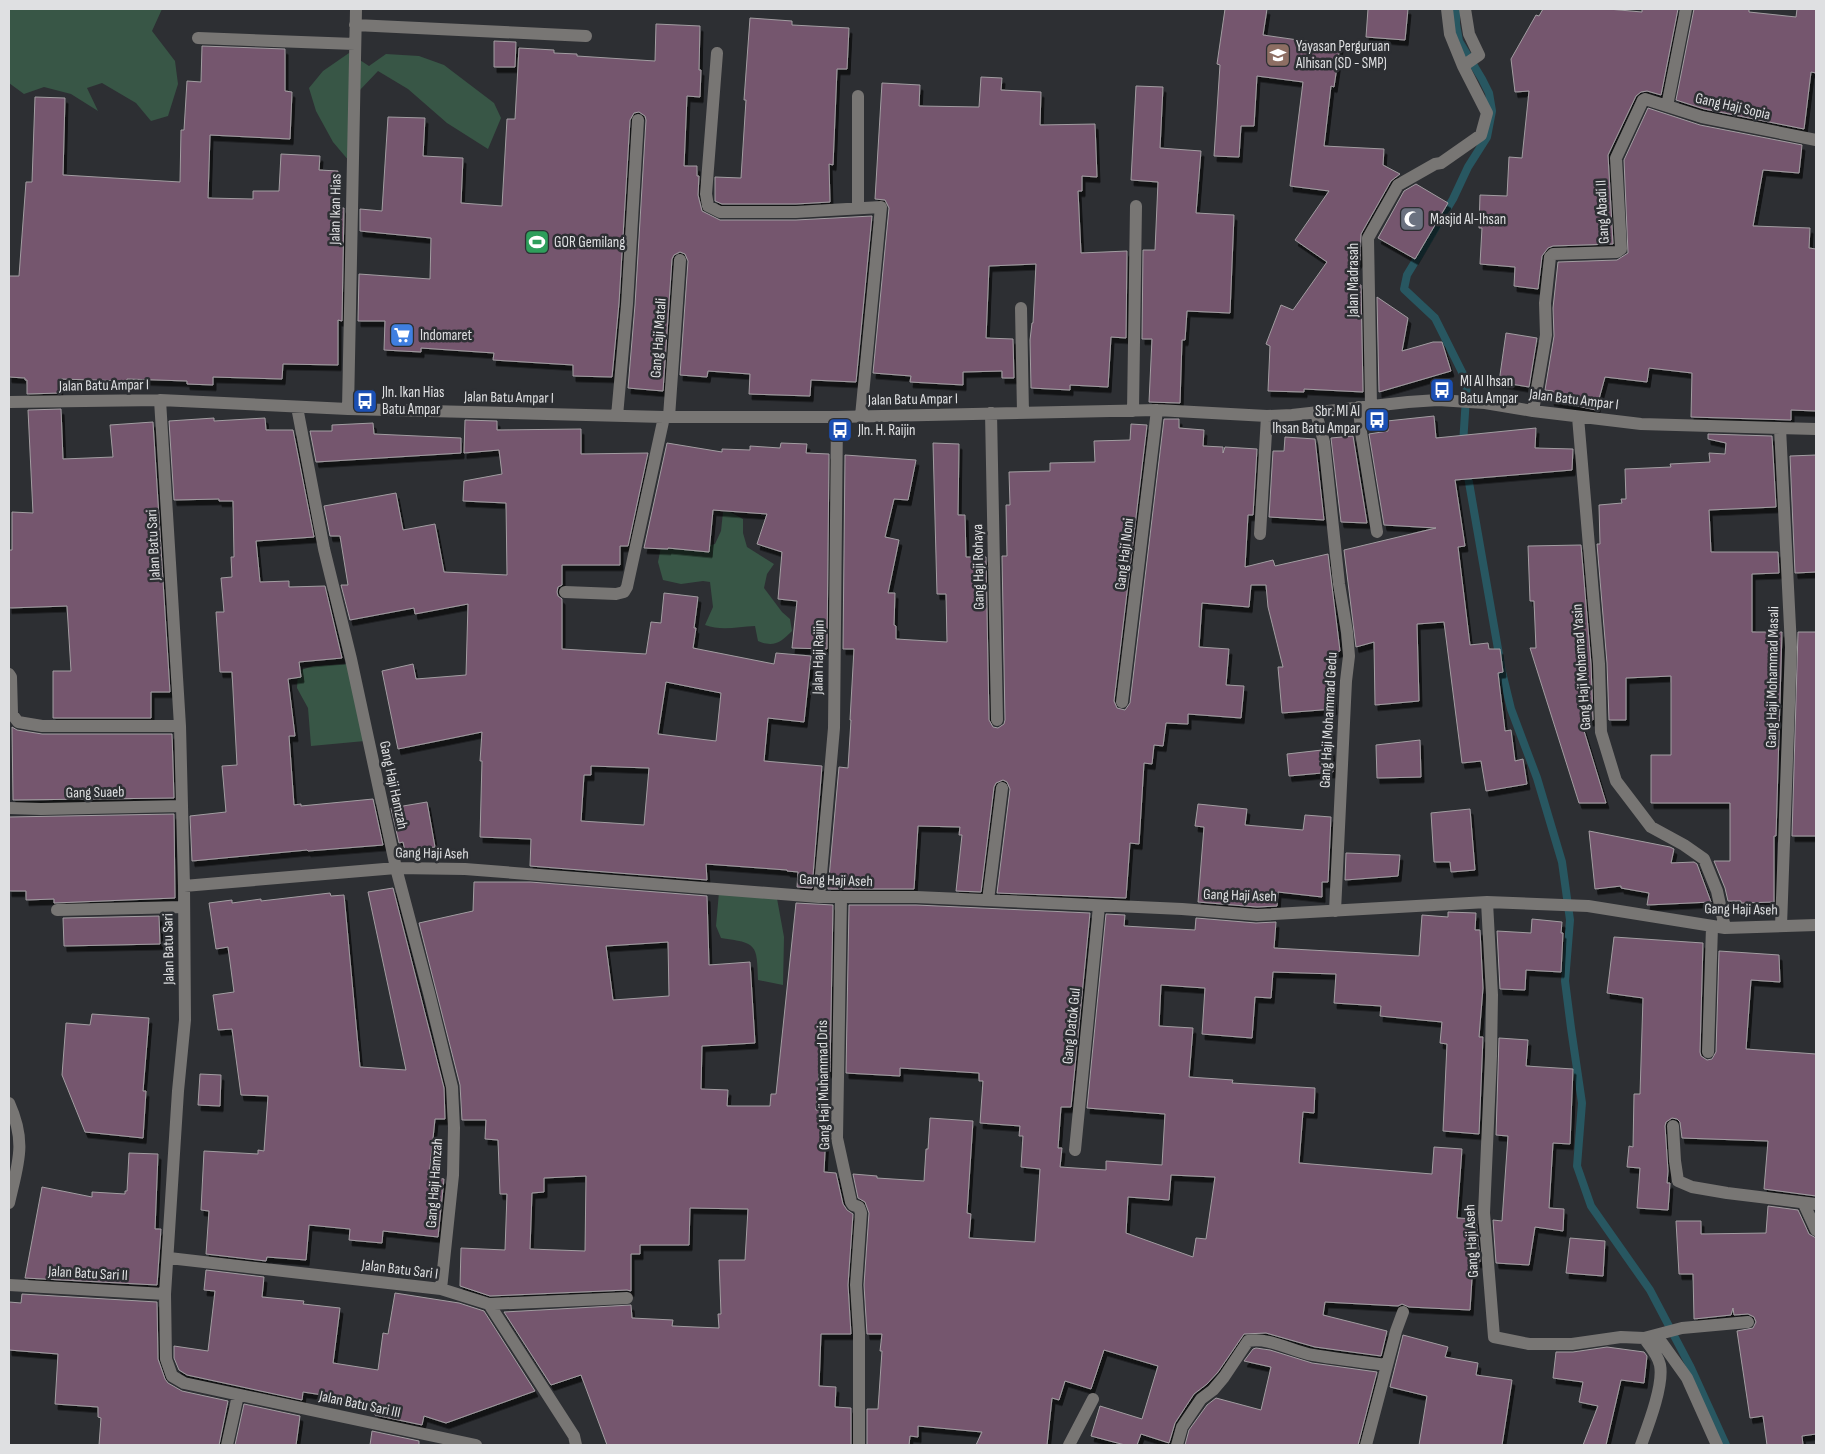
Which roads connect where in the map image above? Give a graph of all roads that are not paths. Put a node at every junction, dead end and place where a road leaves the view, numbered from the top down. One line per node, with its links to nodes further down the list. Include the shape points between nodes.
1 (356, 9): 5 (street, Jalan Ikan Hias)
2 (1447, 9): 10 (street, Jalan Madrasah, via 1450,34)
3 (1465, 9): 10 (street, via 1469,34 1479,55)
4 (1686, 9): 13 (street)
5 (355, 25): 6 (street); 8 (street, Jalan Ikan Hias)
6 (586, 36)
7 (198, 38): 8 (street)
8 (355, 44): 24 (street, Jalan Ikan Hias)
9 (717, 52): 17 (street, via 706,194 708,206 720,212 796,212)
10 (1464, 65): 22 (street, Jalan Madrasah, via 1487,113 1481,135 1441,164 1435,164 1398,185 1368,238)
11 (858, 96): 17 (street)
12 (1643, 100): 13 (street, Gang Haji Sopia); 27 (street, Gang Abadi II, via 1616,158 1621,249 1617,252 1553,254 1550,257 1545,303 1546,335)
13 (1667, 106): 15 (street, Gang Haji Sopia, via 1702,117)
14 (638, 120): 31 (street, via 628,304)
15 (1816, 140)
16 (1136, 206): 26 (street)
17 (858, 207): 32 (street, via 881,207)
18 (680, 260): 35 (street, Gang Haji Matali)
19 (1021, 308): 29 (street)
20 (160, 400): 21 (street, Jalan Batu Ampar I); 23 (street, Jalan Batu Ampar I); 45 (street, Jalan Batu Sari)
21 (9, 402)
22 (1365, 406): 27 (street, Jalan Batu Ampar I, via 1438,400); 30 (street, Jalan Batu Ampar I); 39 (street, Jalan Madrasah, via 1361,432)
23 (297, 407): 24 (street, Jalan Batu Ampar I); 49 (street, Gang Haji Hamzah, via 324,549)
24 (348, 409): 31 (street, Jalan Batu Ampar I)
25 (1157, 410): 26 (street, Jalan Batu Ampar I); 33 (street, Jalan Batu Ampar I); 43 (street, Gang Haji Noni)
26 (1133, 411): 29 (street, Jalan Batu Ampar I)
27 (1533, 411): 34 (street, Jalan Batu Ampar I)
28 (991, 413): 29 (street, Jalan Batu Ampar I); 32 (street, Jalan Batu Ampar I); 44 (street, Gang Haji Rohaya)
29 (1023, 413)
30 (1316, 413): 33 (street, Jalan Batu Ampar I); 58 (street, Gang Haji Mohammad Gedu, via 1324,442 1338,584 1349,656)
31 (617, 416): 35 (street, Jalan Batu Ampar I)
32 (861, 416): 36 (street, Jalan Batu Ampar I)
33 (1267, 416): 40 (street)
34 (1578, 416): 37 (street, Jalan Batu Ampar I, via 1641,424); 61 (street, Gang Haji Mohamad Yasin, via 1599,664 1601,732 1616,781 1651,827 1704,859 1717,891)
35 (666, 417): 36 (street, Jalan Batu Ampar I); 41 (street, Gang Haji Matali, via 627,587 624,592 616,594)
36 (837, 417): 51 (street, Jalan Haji Raijin, via 834,728)
37 (1780, 428): 38 (street, Jalan Batu Ampar I); 60 (street, Gang Haji Mohammad Masali, via 1791,647)
38 (1816, 429)
39 (1377, 532)
40 (1260, 534)
41 (565, 592)
42 (9, 674): 45 (street, via 12,714 18,722 42,726)
43 (1122, 702)
44 (998, 720)
45 (180, 726): 47 (street, Jalan Batu Sari)
46 (1002, 788): 53 (street)
47 (182, 806): 48 (street, Gang Suaeb); 50 (street, Jalan Batu Sari)
48 (9, 808)
49 (396, 868): 50 (street, Gang Haji Aseh); 51 (street, Gang Haji Aseh, via 465,869); 71 (street, Gang Haji Hamzah, via 452,1087 453,1175)
50 (184, 886): 56 (street, Jalan Batu Sari)
51 (819, 897): 52 (street, Gang Haji Aseh)
52 (841, 898): 53 (street, Gang Haji Aseh, via 916,896); 84 (street, Gang Haji Muhammad Dris, via 837,1138 851,1202 859,1207 861,1213 856,1285)
53 (988, 900): 55 (street, Gang Haji Aseh)
54 (1488, 902): 58 (street, Gang Haji Aseh); 61 (street, Gang Haji Aseh, via 1588,906); 77 (street, Gang Haji Aseh, via 1492,995 1484,1213 1494,1337 1529,1344 1572,1344 1621,1337)
55 (1099, 906): 58 (street, Gang Haji Aseh, via 1257,915); 65 (street, Gang Datok Gul)
56 (183, 908): 57 (street); 69 (street, Jalan Batu Sari, via 186,1020 178,1091)
57 (57, 910)
58 (1335, 910)
59 (1816, 925): 60 (street, Gang Haji Aseh)
60 (1781, 926): 61 (street, Gang Haji Aseh)
61 (1718, 927): 62 (street, Gang Haji Mohamad Yasin)
62 (1708, 1052)
63 (9, 1104): 66 (street, via 19,1131 20,1145)
64 (1673, 1126): 67 (street, via 1678,1181 1692,1187)
65 (1075, 1150)
66 (9, 1203)
67 (1810, 1204): 68 (street)
68 (1816, 1230)
69 (169, 1258): 71 (street, Jalan Batu Sari I); 72 (street, Jalan Batu Sari)
70 (9, 1285): 72 (street, Jalan Batu Sari II)
71 (440, 1289): 74 (street, Jalan Batu Sari I)
72 (165, 1294): 79 (street, Jalan Batu Sari, via 166,1359 172,1376 184,1383)
73 (627, 1298): 74 (street, Jalan Batu Sari I)
74 (488, 1304): 83 (street, via 574,1436)
75 (1403, 1312): 78 (street)
76 (1748, 1322): 77 (street, via 1682,1328)
77 (1649, 1337): 88 (street, via 1660,1364 1660,1381); 89 (street, via 1662,1343 1687,1378)
78 (1387, 1365): 86 (street, via 1248,1341 1224,1377 1201,1399 1182,1427); 87 (street)
79 (238, 1395): 81 (street); 82 (street, Jalan Batu Sari III)
80 (1093, 1399): 85 (street)
81 (227, 1445)
82 (476, 1445)
83 (576, 1445)
84 (859, 1445)
85 (1069, 1445)
86 (1177, 1445)
87 (1366, 1445)
88 (1641, 1445)
89 (1717, 1445)

